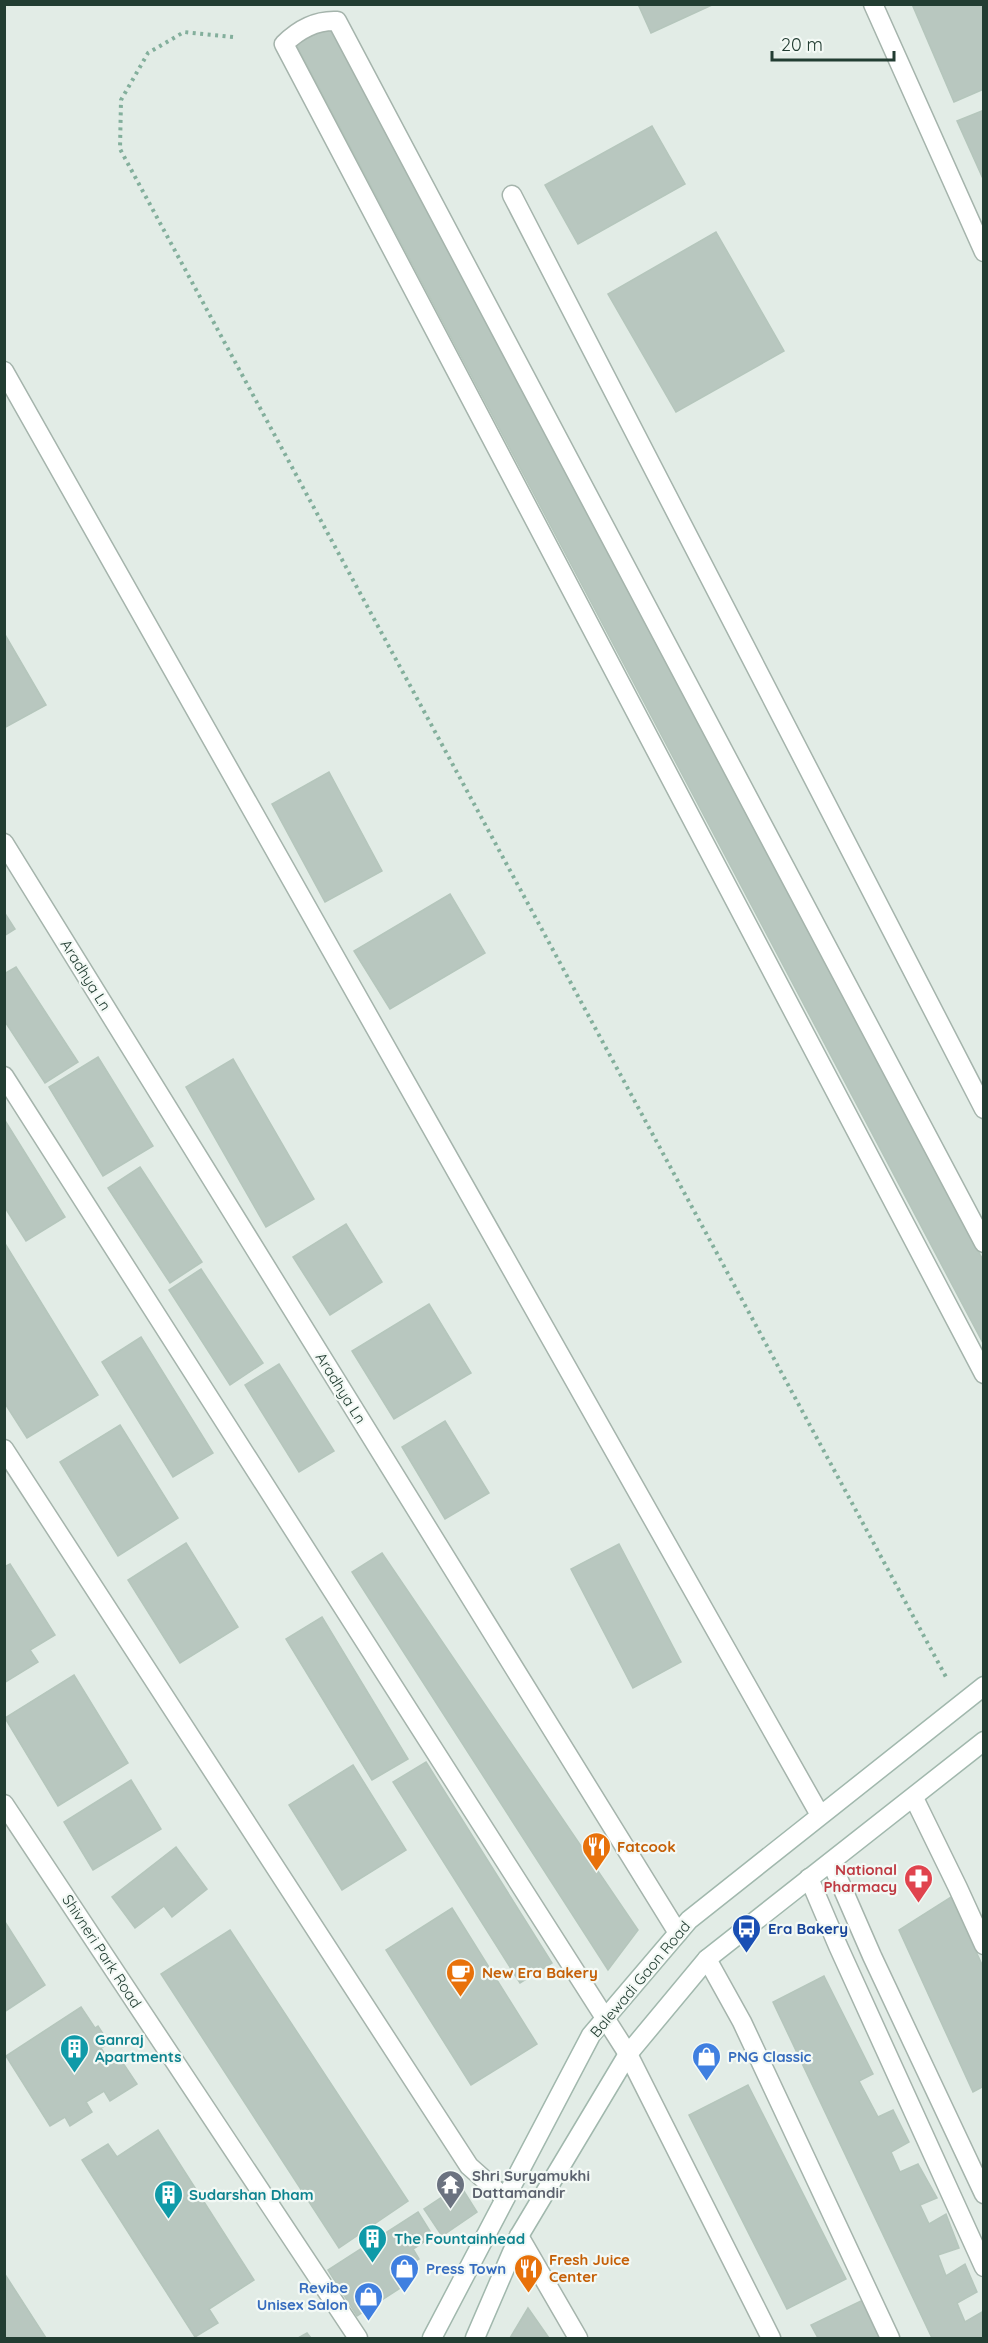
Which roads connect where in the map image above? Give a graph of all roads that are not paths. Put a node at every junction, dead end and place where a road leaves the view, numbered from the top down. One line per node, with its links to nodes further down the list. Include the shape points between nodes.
1 (873, 4): 3 (street)
2 (512, 195): 7 (street)
3 (984, 252)
4 (4, 370): 15 (street)
5 (4, 843): 18 (street, Aradhya Ln)
6 (4, 1076): 21 (street)
7 (984, 1109)
8 (984, 1243): 9 (street, via 337,21 323,20 295,32 284,44)
9 (984, 1374)
10 (4, 1449): 24 (street, via 469,2166)
11 (984, 1686): 15 (street, Balewadi Gaon Road)
12 (984, 1741): 13 (street)
13 (914, 1798): 16 (street); 19 (street)
14 (4, 1804): 27 (street, Shivneri Park Road)
15 (820, 1815): 18 (street, Balewadi Gaon Road)
16 (831, 1862): 17 (street); 23 (street)
17 (809, 1878): 20 (street); 26 (street)
18 (678, 1933): 21 (street, Balewadi Gaon Road)
19 (984, 1945)
20 (707, 1959): 22 (street); 32 (street, via 742,2022)
21 (606, 2018): 22 (street); 24 (street, Balewadi Gaon Road, via 591,2035)
22 (628, 2054): 25 (street); 31 (street)
23 (984, 2194)
24 (505, 2198): 28 (street, Balewadi Gaon Road)
25 (519, 2236): 29 (street); 30 (street)
26 (984, 2267)
27 (358, 2338)
28 (432, 2338)
29 (475, 2338)
30 (579, 2338)
31 (771, 2338)
32 (890, 2338)

